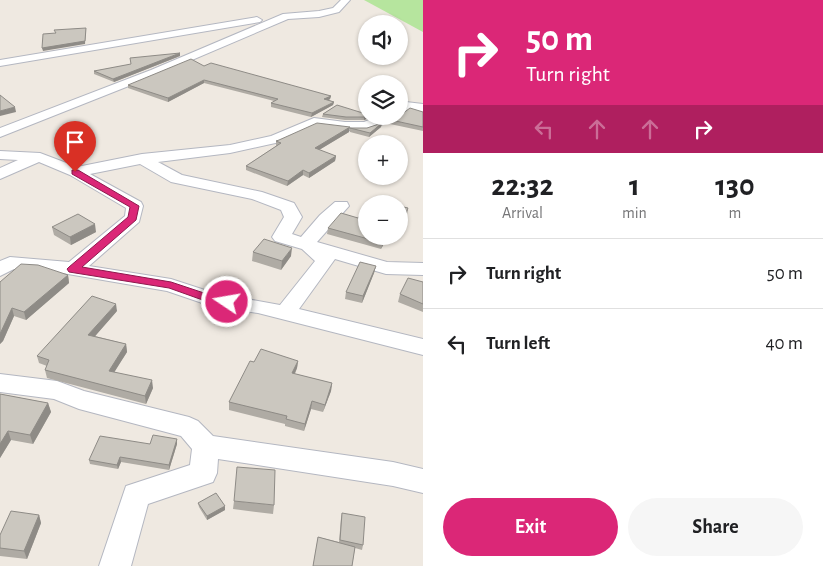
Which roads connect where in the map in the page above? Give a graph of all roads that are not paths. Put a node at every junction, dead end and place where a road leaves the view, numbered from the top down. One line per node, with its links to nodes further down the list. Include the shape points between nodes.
1 (346, 0): 2 (street, via 336,10)
2 (286, 16): 3 (street); 7 (street)
3 (0, 63)
4 (408, 106): 5 (street)
5 (423, 108)
6 (369, 125): 10 (street, via 314,122 275,139 230,150)
7 (0, 133)
8 (0, 155): 9 (street)
9 (40, 156): 11 (street); 12 (street)
10 (142, 159): 11 (street); 14 (street, via 177,179 256,195 288,207 293,217 281,237)
11 (75, 172): 16 (street, via 135,206 133,218)
12 (0, 174)
13 (341, 206): 14 (street)
14 (306, 243): 15 (street, via 386,268); 18 (street, via 326,260)
15 (423, 268)
16 (73, 269): 17 (street, via 10,263); 18 (street, via 171,285 211,299)
17 (0, 270)
18 (285, 313): 19 (street)
19 (423, 347)
20 (0, 384): 21 (street, via 57,390 79,399 189,428)
21 (206, 446): 22 (street); 23 (street, via 204,473 136,495)
22 (423, 481)
23 (115, 566)

